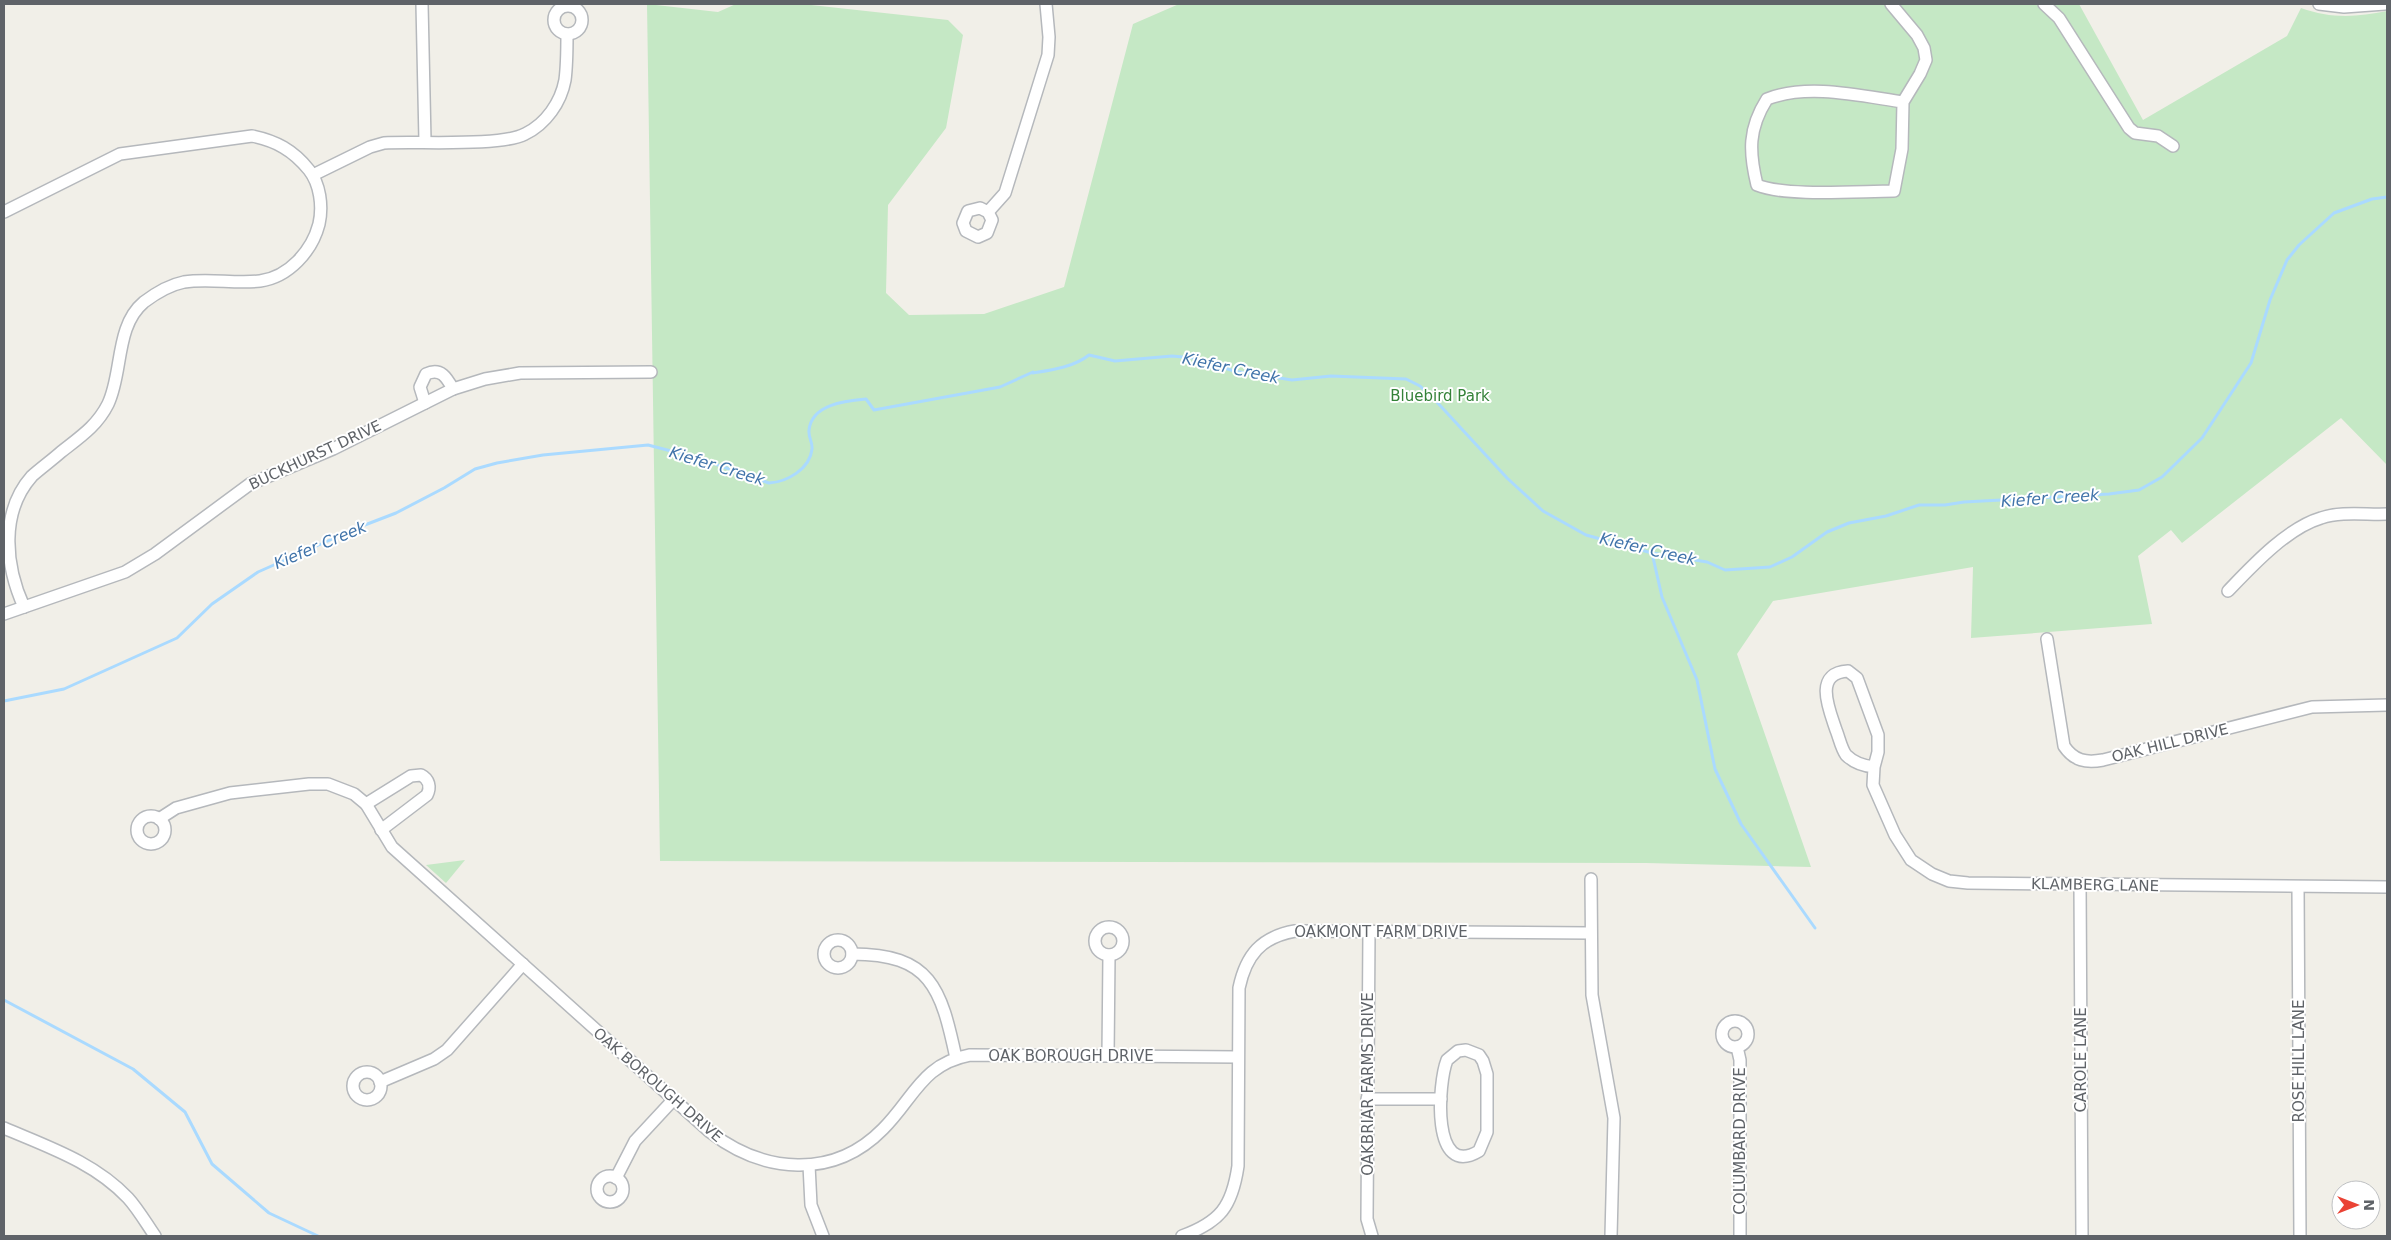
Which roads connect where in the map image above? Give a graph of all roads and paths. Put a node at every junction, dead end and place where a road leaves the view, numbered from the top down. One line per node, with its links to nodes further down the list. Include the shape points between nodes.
1 (422, 4): 9 (street)
2 (1046, 4): 13 (street, via 1049,37 1043,72 1005,192)
3 (1891, 4): 8 (street, via 1913,29 1924,48 1926,60)
4 (2044, 4): 10 (street, via 2059,18 2129,128 2135,133 2158,136)
5 (2319, 4): 6 (street, via 2344,7)
6 (2385, 4)
7 (567, 34): 9 (street, via 565,80 561,94 540,124 525,134 496,141)
8 (1903, 102): 8 (street, via 1811,92 1781,94 1767,99 1752,128 1752,165 1757,185 1768,190 1894,191 1902,149)
9 (425, 141): 11 (street, via 370,147)
10 (2173, 146)
11 (313, 175): 12 (street, via 298,157 272,140 252,136 195,142 120,154); 19 (street, via 319,193 320,220 312,244 296,264 261,281 185,282 168,287 142,304 126,334 109,401 100,420 32,476 18,494 7,528 6,547 14,585)
12 (4, 212)
13 (988, 212): 13 (street, via 992,220 987,233 978,237 966,231 963,223 968,211 980,208)
14 (651, 372): 15 (street, BUCKHURST DRIVE, via 520,373)
15 (453, 389): 16 (street, BUCKHURST DRIVE); 16 (street, via 443,374 434,371 426,374 420,387)
16 (426, 403): 19 (street, BUCKHURST DRIVE, via 333,449 257,480 125,572)
17 (2387, 514): 18 (street, via 2322,517 2305,525 2289,535)
18 (2228, 591)
19 (24, 607): 20 (street, BUCKHURST DRIVE)
20 (4, 614)
21 (2048, 639): 22 (street, OAK HILL DRIVE, via 2064,746 2069,753 2084,761 2103,760 2312,707)
22 (2387, 705)
23 (1874, 767): 23 (street, KLAMBERG LANE, via 1878,735 1857,678 1848,671 1840,671 1826,687 1827,703 1844,752 1858,764); 28 (street, KLAMBERG LANE, via 1873,785 1895,834 1911,860 1932,874 1959,882)
24 (366, 804): 25 (street, OAK BOROUGH DRIVE, via 340,787 309,784 230,793 176,808); 26 (street, OAK BOROUGH DRIVE); 26 (street, via 411,776 421,775 428,780 427,795)
25 (159, 819)
26 (381, 830): 35 (street, OAK BOROUGH DRIVE, via 392,847)
27 (1591, 879): 32 (street)
28 (2080, 884): 29 (street, KLAMBERG LANE); 53 (street, CAROLE LANE)
29 (2298, 887): 30 (street, KLAMBERG LANE); 54 (street, ROSE HILL LANE)
30 (2387, 887)
31 (1369, 930): 32 (street, OAKMONT FARM DRIVE); 38 (street, OAKMONT FARM DRIVE, via 1295,931 1267,939 1243,969 1239,988); 42 (street, OAKBRIAR FARMS DRIVE)
32 (1590, 933): 51 (street, via 1592,995 1614,1118)
33 (852, 954): 39 (street, via 901,959 925,975 945,1010)
34 (1109, 955): 37 (street)
35 (522, 964): 40 (street, via 447,1050 434,1059); 41 (street, OAK BOROUGH DRIVE)
36 (1737, 1047): 52 (street, COLUMBARD DRIVE, via 1740,1060)
37 (1108, 1056): 38 (street, OAK BOROUGH DRIVE); 39 (street, OAK BOROUGH DRIVE, via 970,1055)
38 (1238, 1057): 49 (street, OAKMONT FARM DRIVE, via 1238,1166 1235,1187 1217,1218 1205,1228)
39 (956, 1058): 45 (street, OAK BOROUGH DRIVE, via 932,1070 883,1129 868,1141 844,1155)
40 (380, 1082)
41 (674, 1099): 45 (street, OAK BOROUGH DRIVE, via 710,1132 742,1153 767,1162); 46 (street, via 634,1141)
42 (1367, 1099): 43 (street); 50 (street, OAKBRIAR FARMS DRIVE, via 1367,1219)
43 (1441, 1099): 43 (street, via 1443,1138 1448,1149 1465,1156 1478,1151 1487,1132 1487,1074 1479,1055 1473,1051 1458,1051 1447,1060)
44 (4, 1128): 47 (street, via 79,1160 114,1185 130,1200)
45 (809, 1165): 48 (street, via 811,1205)
46 (616, 1178)
47 (154, 1236)
48 (823, 1236)
49 (1182, 1236)
50 (1372, 1236)
51 (1611, 1236)
52 (1740, 1236)
53 (2082, 1236)
54 (2300, 1236)

